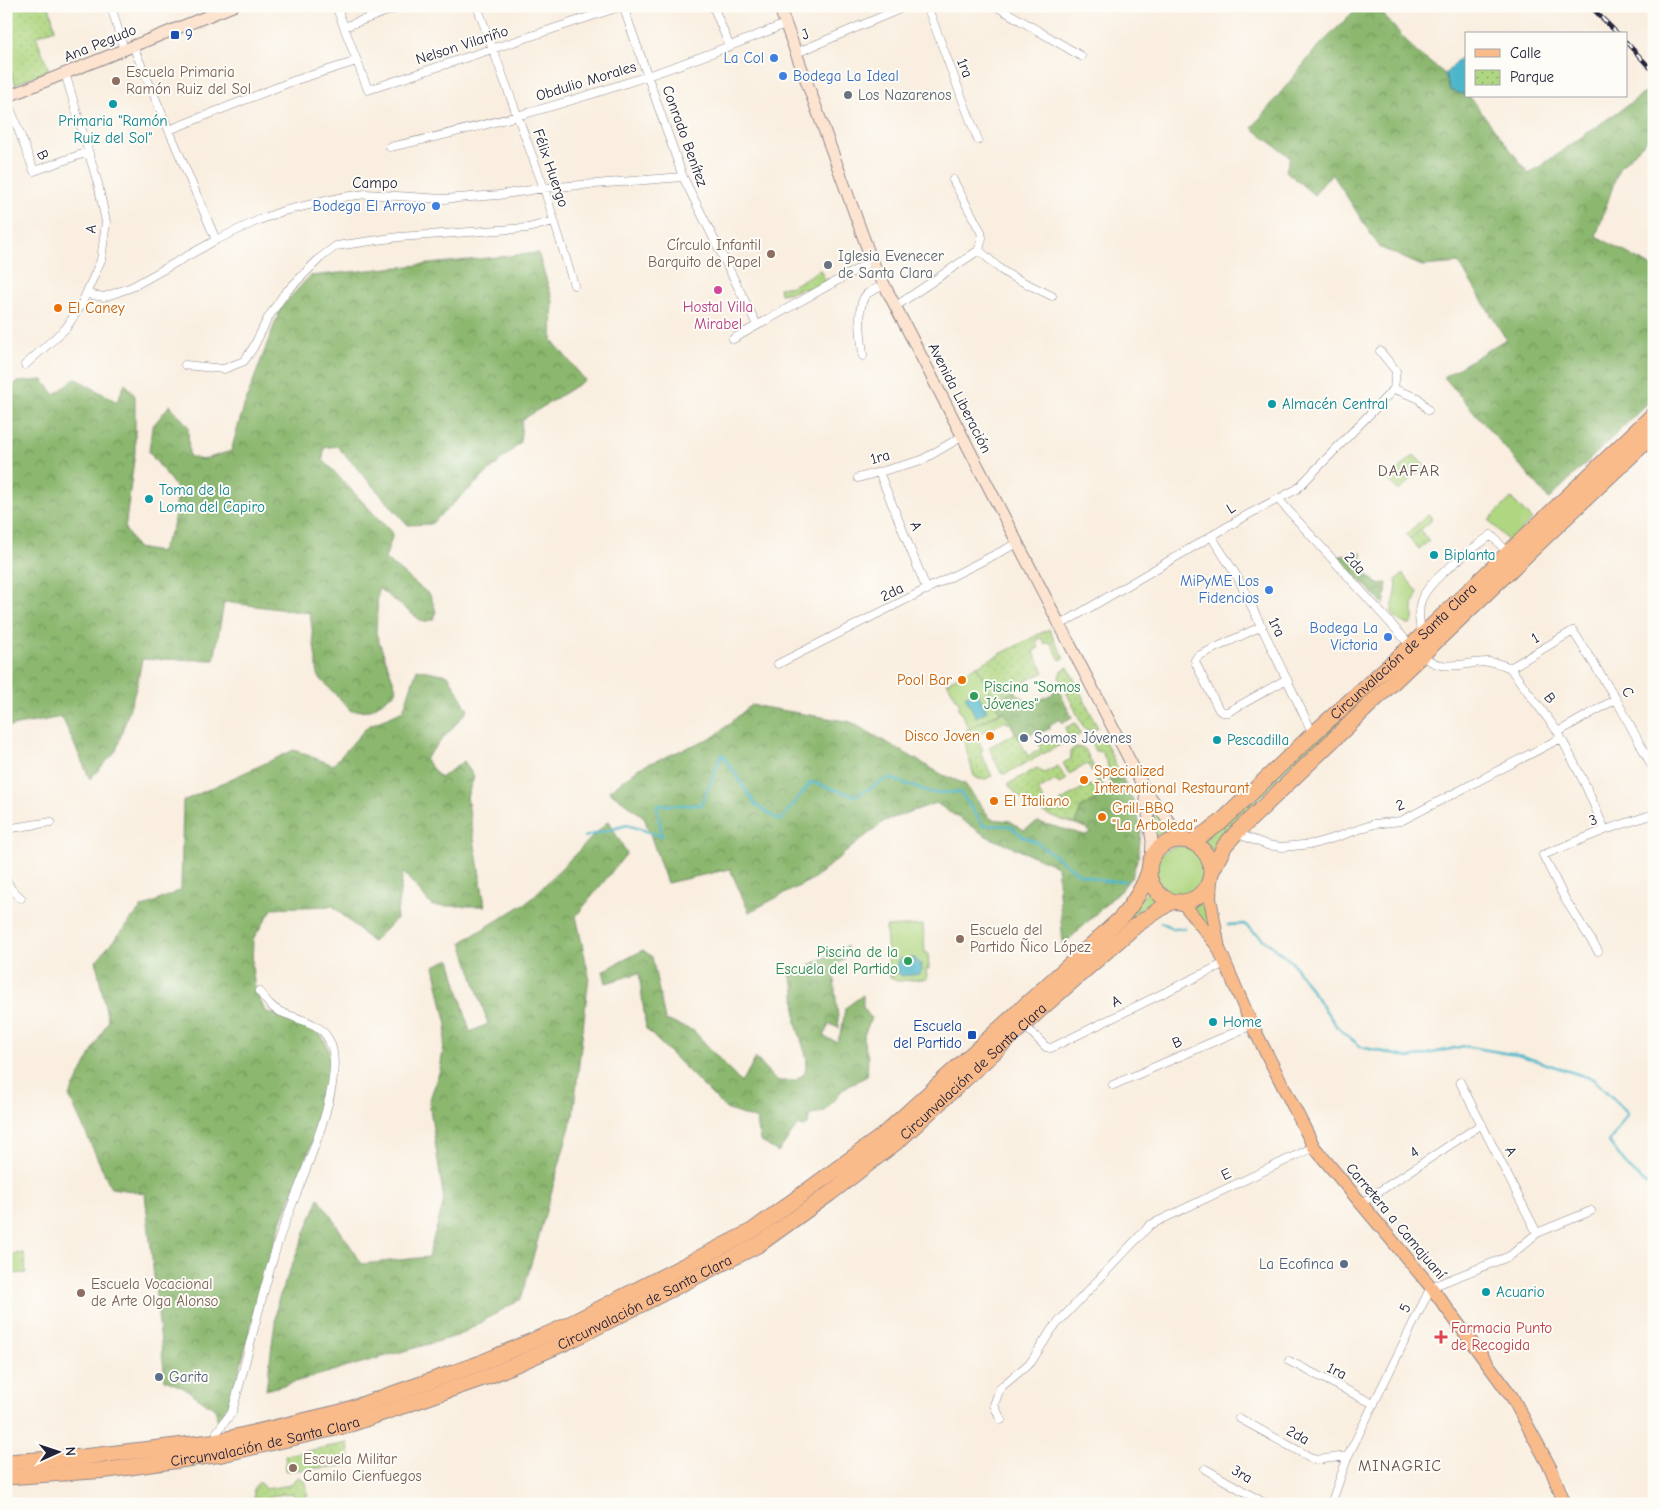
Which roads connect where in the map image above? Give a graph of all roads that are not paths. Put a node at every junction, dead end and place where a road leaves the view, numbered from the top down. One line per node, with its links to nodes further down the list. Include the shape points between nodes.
1 (111, 6): 15 (street)
2 (233, 6): 15 (main road, Ana Pegudo)
3 (336, 6): 13 (street)
4 (401, 6): 13 (street)
5 (477, 6): 16 (street, Félix Huergo)
6 (622, 6): 16 (street, Nelson Vilariño); 21 (street, Conrado Benítez)
7 (713, 6): 14 (street)
8 (779, 6): 12 (main road, Avenida Liberación)
9 (907, 6): 17 (street, J)
10 (926, 6): 25 (street, 1ra)
11 (996, 6): 18 (street)
12 (785, 24): 14 (street, Obdulio Morales); 17 (main road, Avenida Liberación)
13 (344, 28): 19 (street)
14 (730, 47): 21 (street, Obdulio Morales)
15 (129, 48): 20 (main road, Ana Pegudo); 24 (street)
16 (493, 49): 19 (street, Nelson Vilariño, via 368,90); 23 (street, Félix Huergo)
17 (796, 53): 34 (main road, Avenida Liberación)
18 (1081, 56)
19 (357, 61): 24 (street, via 294,81)
20 (65, 73): 22 (main road, Ana Pegudo); 27 (street, A)
21 (649, 76): 23 (street, Obdulio Morales); 28 (street, Conrado Benítez)
22 (6, 97): 27 (street, B, via 34,171)
23 (518, 116): 26 (street, Obdulio Morales); 30 (street, Félix Huergo)
24 (169, 130): 32 (street)
25 (978, 140)
26 (390, 148)
27 (88, 152): 37 (street, A, via 106,222 101,260)
28 (683, 177): 30 (street, Campo); 40 (street, Conrado Benítez)
29 (953, 180): 33 (street, via 981,232)
30 (544, 188): 31 (street, Félix Huergo); 32 (street, Campo, via 443,199 366,194 343,197 283,211)
31 (554, 221): 35 (street, Félix Huergo); 45 (street, via 528,228 399,237 336,246 284,294 244,361 224,368)
32 (216, 240): 37 (street, Campo, via 132,287 104,297)
33 (979, 250): 38 (street, via 1009,275); 39 (street)
34 (872, 261): 36 (main road, Avenida Liberación); 40 (street)
35 (574, 284)
36 (885, 285): 39 (main road, Avenida Liberación); 43 (street, via 862,299)
37 (87, 294): 44 (street, A, via 66,328)
38 (1052, 296)
39 (896, 306): 50 (main road, Avenida Liberación)
40 (757, 325): 41 (street)
41 (733, 339)
42 (1380, 351): 46 (street, via 1396,371)
43 (863, 356)
44 (25, 365)
45 (185, 365)
46 (1394, 389): 47 (street, via 1418,398); 53 (street, L, via 1297,489)
47 (1428, 410)
48 (1654, 414): 56 (highway, Circunvalación de Santa Clara)
49 (1654, 434): 61 (highway, Circunvalación de Santa Clara, via 1503,576)
50 (963, 436): 51 (street, 1ra, via 922,460); 55 (main road, Avenida Liberación)
51 (880, 472): 52 (street, 1ra); 57 (street, A)
52 (858, 478)
53 (1278, 499): 54 (street, L); 61 (street, 2da)
54 (1211, 536): 58 (street, L); 59 (street, 1ra, via 1238,578)
55 (1018, 543): 57 (street, 2da); 58 (main road, Avenida Liberación)
56 (1508, 553): 61 (highway, Circunvalación de Santa Clara); 61 (street, via 1491,534 1426,589 1418,615)
57 (928, 590): 62 (street, 2da)
58 (1060, 625): 69 (main road, Avenida Liberación)
59 (1262, 626): 64 (street, 1ra); 64 (street, via 1198,656 1196,664 1218,710 1222,712 1228,712)
60 (1573, 632): 63 (street, 1); 65 (street, C)
61 (1418, 646): 63 (street, via 1440,665 1489,661); 66 (highway, Circunvalación de Santa Clara); 74 (highway, Circunvalación de Santa Clara)
62 (778, 664)
63 (1510, 668): 67 (street, B)
64 (1287, 679): 66 (street, 1ra)
65 (1616, 699): 67 (street, 2); 68 (street, C)
66 (1313, 734): 75 (highway, Circunvalación de Santa Clara, via 1220,823)
67 (1560, 735): 73 (street, B); 74 (street, 2, via 1401,821 1374,824 1313,844 1282,847)
68 (1654, 770)
69 (1145, 790): 75 (main road, Avenida Liberación); 76 (main road, Avenida Liberación, via 1152,841)
70 (1654, 814): 73 (street, 3)
71 (51, 822): 72 (street)
72 (6, 829)
73 (1605, 830): 82 (street, 3, via 1543,855 1565,899)
74 (1236, 833): 77 (highway, Circunvalación de Santa Clara, via 1225,845)
75 (1188, 841): 76 (highway, via 1163,845); 77 (highway, via 1206,853)
76 (1150, 866): 80 (highway, via 1155,890 1162,897); 99 (highway, Circunvalación de Santa Clara, via 1138,898 1121,918 882,1136 752,1231 562,1328 481,1363 341,1412)
77 (1211, 875): 80 (highway, via 1200,896); 81 (main road, Carretera a Camajuaní, via 1210,898)
78 (6, 879): 79 (street, via 11,889)
79 (22, 898)
80 (1177, 902): 81 (main road, Carretera a Camajuaní); 85 (highway, Circunvalación de Santa Clara, via 1136,926)
81 (1219, 949): 83 (main road, Carretera a Camajuaní)
82 (1598, 951)
83 (1225, 963): 85 (street, A, via 1054,1047 1046,1047); 86 (main road, Carretera a Camajuaní)
84 (259, 992): 99 (street, via 280,1012 305,1019 324,1034 334,1057 334,1076 310,1160 279,1238 232,1412)
85 (1024, 1025): 99 (highway, Circunvalación de Santa Clara, via 899,1140 758,1245 570,1341 489,1376 348,1425)
86 (1252, 1025): 88 (street, B); 90 (main road, Carretera a Camajuaní)
87 (1460, 1082): 89 (street, A)
88 (1113, 1085)
89 (1482, 1124): 91 (street, 4); 93 (street, A)
90 (1314, 1147): 91 (main road, Carretera a Camajuaní); 98 (street, E, via 1150,1225 1052,1329 1031,1362 1000,1388 994,1405)
91 (1360, 1204): 94 (main road, Carretera a Camajuaní)
92 (1591, 1211): 93 (street)
93 (1538, 1233): 94 (street, via 1510,1256)
94 (1431, 1287): 96 (street, 5); 106 (main road, Carretera a Camajuaní, via 1512,1397 1552,1469)
95 (1289, 1361): 96 (street, 1ra)
96 (1374, 1404): 100 (street, 5)
97 (1239, 1418): 100 (street, 2da, via 1315,1460)
98 (1001, 1420)
99 (219, 1443): 101 (highway, Circunvalación de Santa Clara); 103 (highway, Circunvalación de Santa Clara, via 108,1470)
100 (1348, 1456): 105 (street, 5)
101 (6, 1462)
102 (1205, 1469): 104 (street, 3ra)
103 (6, 1477)
104 (1266, 1504)
105 (1331, 1504)
106 (1565, 1504)

